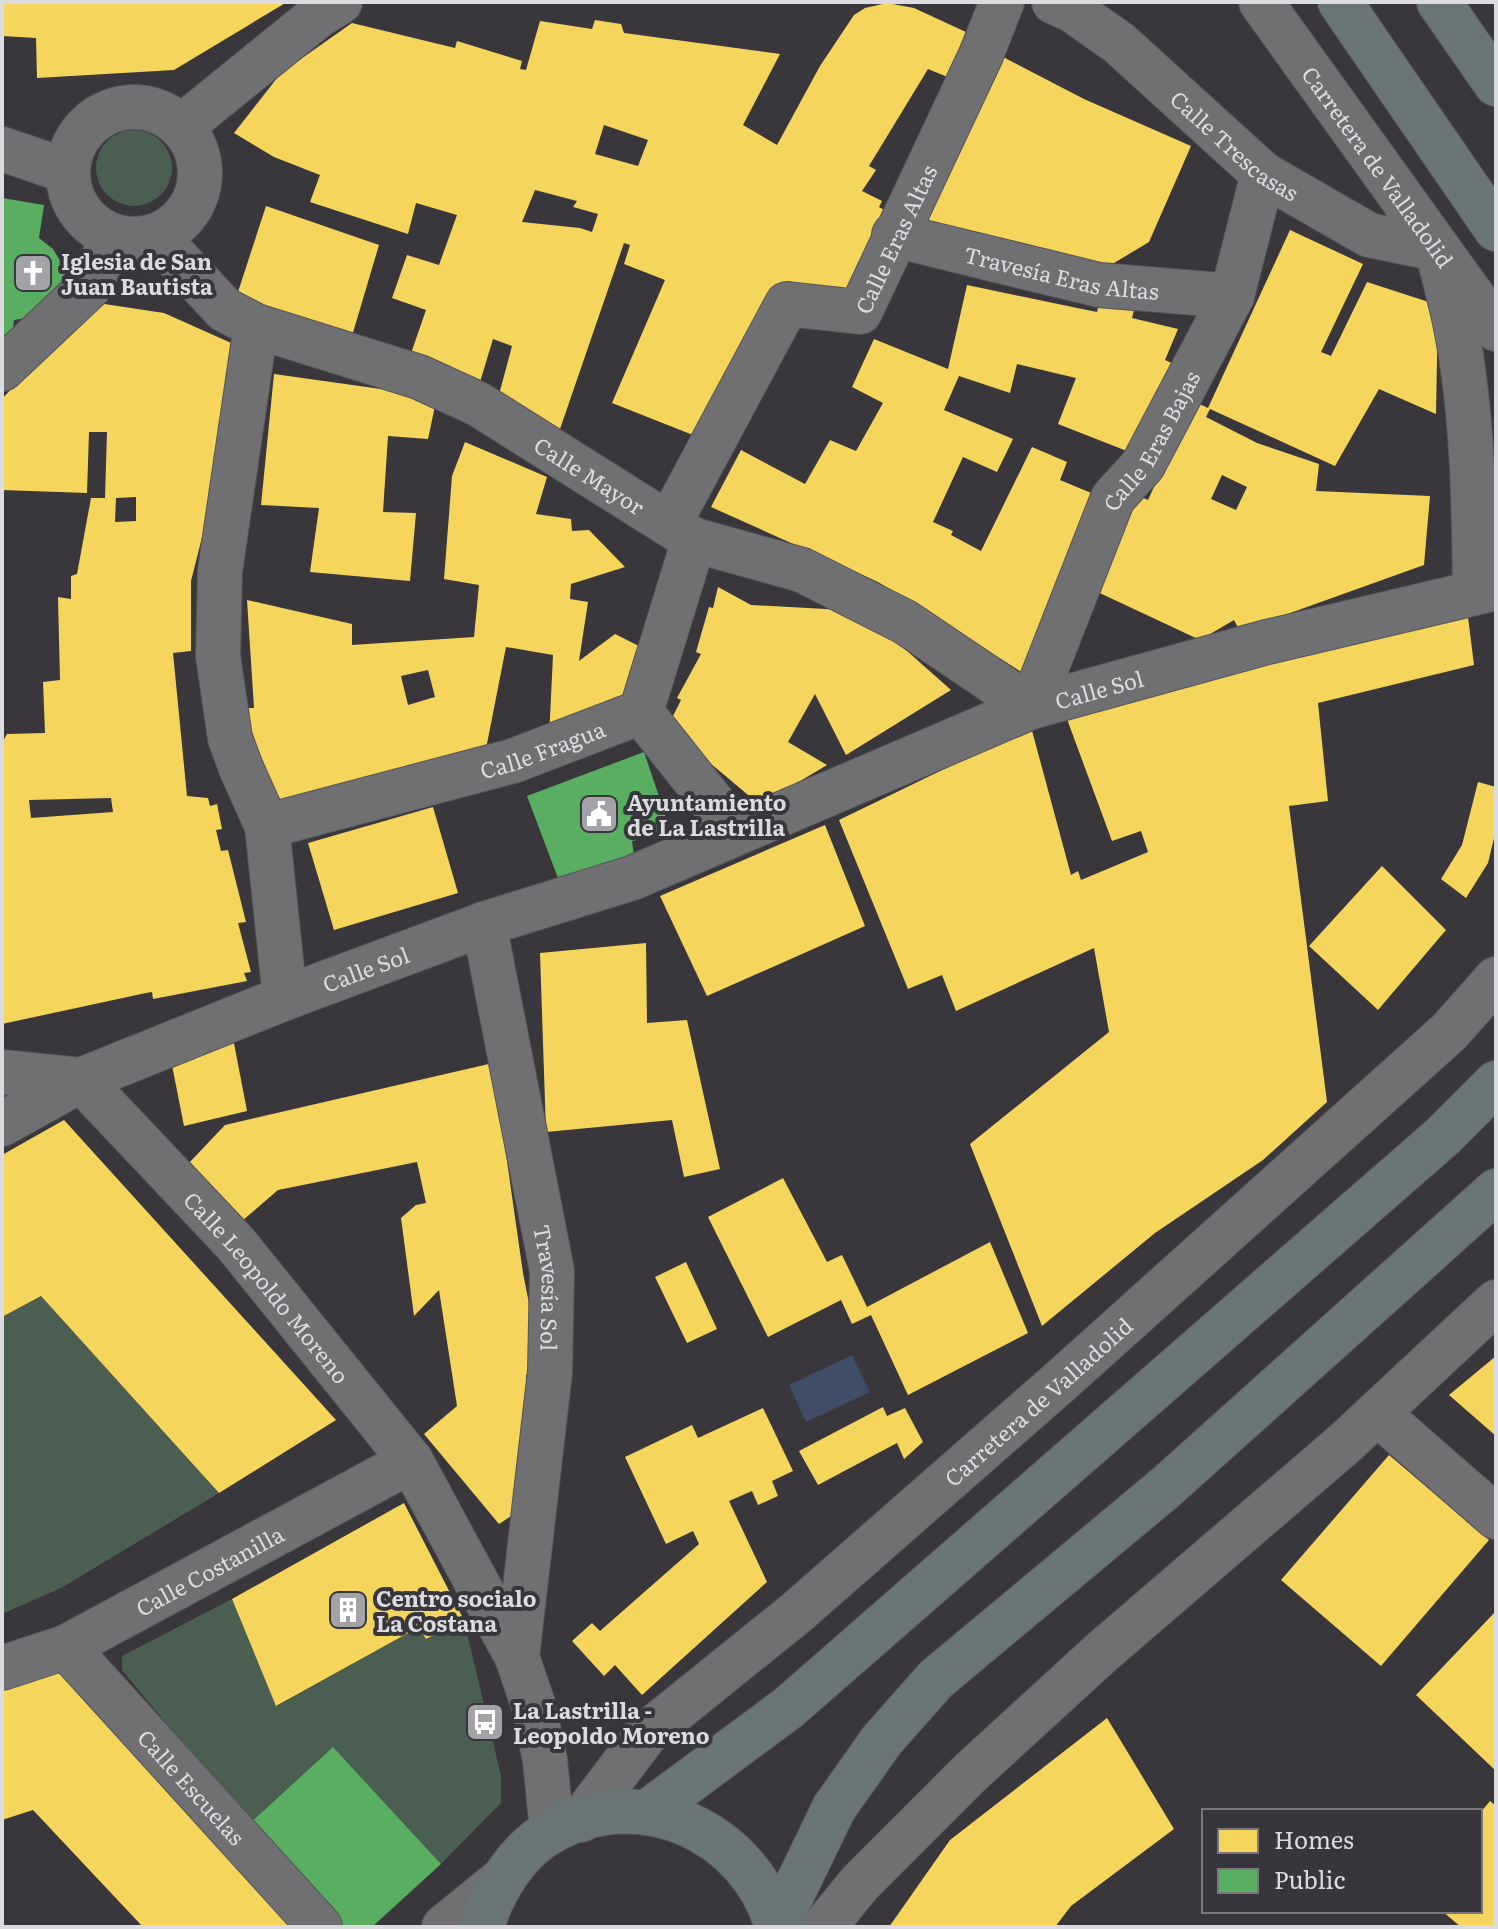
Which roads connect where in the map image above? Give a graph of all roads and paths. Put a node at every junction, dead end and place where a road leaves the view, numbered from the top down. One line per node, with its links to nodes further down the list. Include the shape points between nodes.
1 (1002, 2): 13 (street, Calle Eras Altas)
2 (1054, 2): 11 (street, Calle Trescasas, via 1119,43)
3 (1261, 2): 16 (street, Carretera de Valladolid)
4 (1340, 2): 12 (highway)
5 (1439, 2): 7 (highway)
6 (326, 6): 8 (street)
7 (1496, 84)
8 (182, 126): 10 (street, via 143,107 99,115 71,149); 15 (street, via 201,167 199,189 190,210)
9 (2, 149): 10 (street)
10 (67, 171): 14 (street, via 80,212 94,227)
11 (1263, 174): 16 (street, Calle Trescasas, via 1369,235); 17 (street, Calle Eras Bajas)
12 (1496, 229)
13 (894, 235): 17 (street, Travesía Eras Altas, via 1099,285); 21 (street, Calle Eras Altas, via 860,312 787,304)
14 (114, 236): 15 (street); 20 (street, via 89,287)
15 (156, 236): 18 (street, Calle Mayor, via 225,310)
16 (1437, 249): 19 (street, Carretera de Valladolid); 22 (street, Calle Sol, via 1463,371)
17 (1232, 296): 23 (street, Calle Eras Bajas, via 1143,465 1113,498)
18 (256, 326): 21 (street, Calle Mayor, via 458,394); 25 (street, via 220,571 218,656 230,738)
19 (1496, 329)
20 (2, 369)
21 (681, 532): 23 (street, Calle Mayor, via 802,570 905,622); 24 (street)
22 (1486, 590): 23 (street, Calle Sol, via 1267,642)
23 (1031, 707): 26 (street, Calle Sol)
24 (641, 712): 25 (street, Calle Fragua, via 500,765); 26 (street)
25 (267, 826): 29 (street)
26 (736, 832): 27 (street, Calle Sol, via 632,878)
27 (484, 924): 29 (street, Calle Sol); 40 (street, Travesía Sol, via 552,1271 550,1372)
28 (1496, 979): 45 (street, Carretera de Valladolid, via 1449,1032 1063,1379 796,1613 646,1734)
29 (285, 998): 31 (street, Calle Sol)
30 (2, 1072): 31 (street)
31 (81, 1080): 33 (street, Calle Sol); 37 (street, Calle Leopoldo Moreno, via 236,1244)
32 (1496, 1083): 44 (highway, via 1443,1136 788,1708)
33 (2, 1124)
34 (1496, 1191): 47 (highway, via 1165,1488 936,1679 882,1740 834,1808)
35 (1496, 1302): 36 (street)
36 (1377, 1413): 38 (street); 49 (street, via 971,1772 860,1883)
37 (411, 1461): 39 (street, Calle Leopoldo Moreno); 41 (street, Calle Costanilla)
38 (1496, 1517)
39 (475, 1578): 40 (street, via 481,1559 498,1549 517,1558); 42 (street, Calle Leopoldo Moreno)
40 (526, 1582): 42 (street, Travesía Sol)
41 (66, 1647): 43 (street, Calle Costanilla); 48 (street, Calle Escuelas)
42 (517, 1657): 45 (street, Calle Leopoldo Moreno)
43 (2, 1668)
44 (646, 1813): 45 (highway, via 619,1812); 47 (highway, via 691,1825 730,1849 760,1884)
45 (566, 1825): 46 (highway, via 529,1849)
46 (472, 1926)
47 (777, 1926)
48 (320, 1927)
49 (824, 1927)

